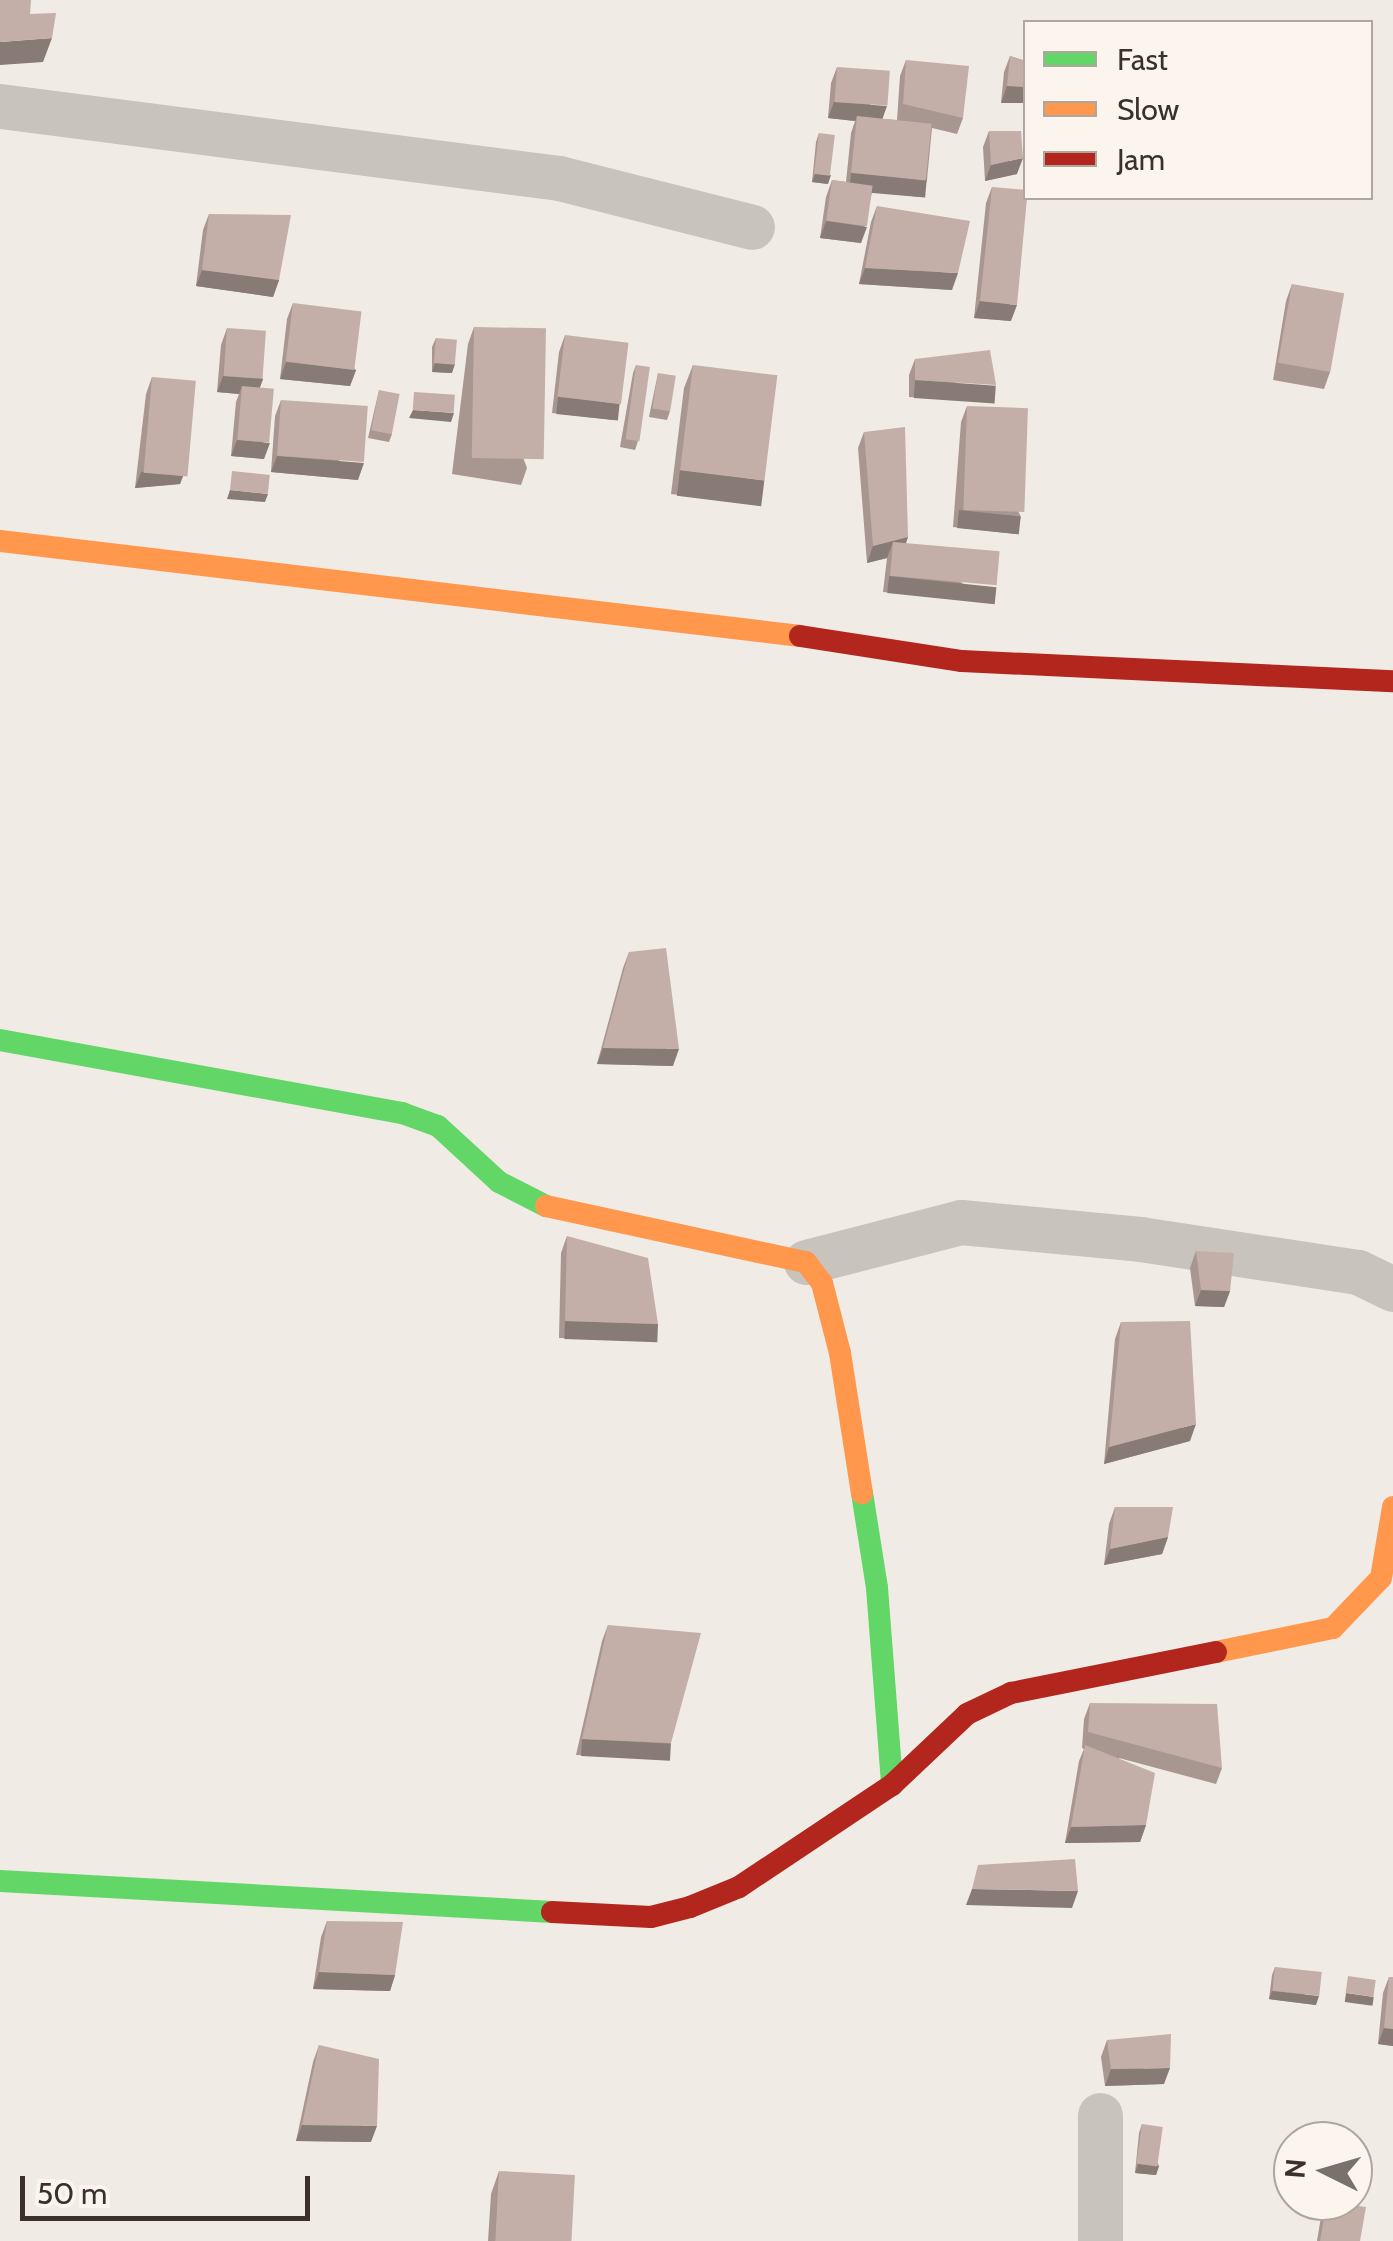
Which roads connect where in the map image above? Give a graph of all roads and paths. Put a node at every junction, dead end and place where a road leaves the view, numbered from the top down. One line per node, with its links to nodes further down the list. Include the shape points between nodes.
1 (0, 106): 2 (street, via 558,178)
2 (752, 227)
3 (0, 541): 4 (street, via 962,661)
4 (1393, 681)
5 (0, 1040): 6 (street, via 402,1112 438,1126 499,1182 549,1207)
6 (806, 1262): 7 (street, via 961,1222 1140,1239 1358,1272); 9 (street, via 822,1283 844,1372 877,1588)
7 (1393, 1290)
8 (1393, 1508): 9 (street, via 1381,1578 1333,1628 1011,1693 966,1714)
9 (892, 1785): 10 (street, via 739,1887 652,1917)
10 (0, 1881)
11 (1100, 2115): 12 (street)
12 (1100, 2241)

